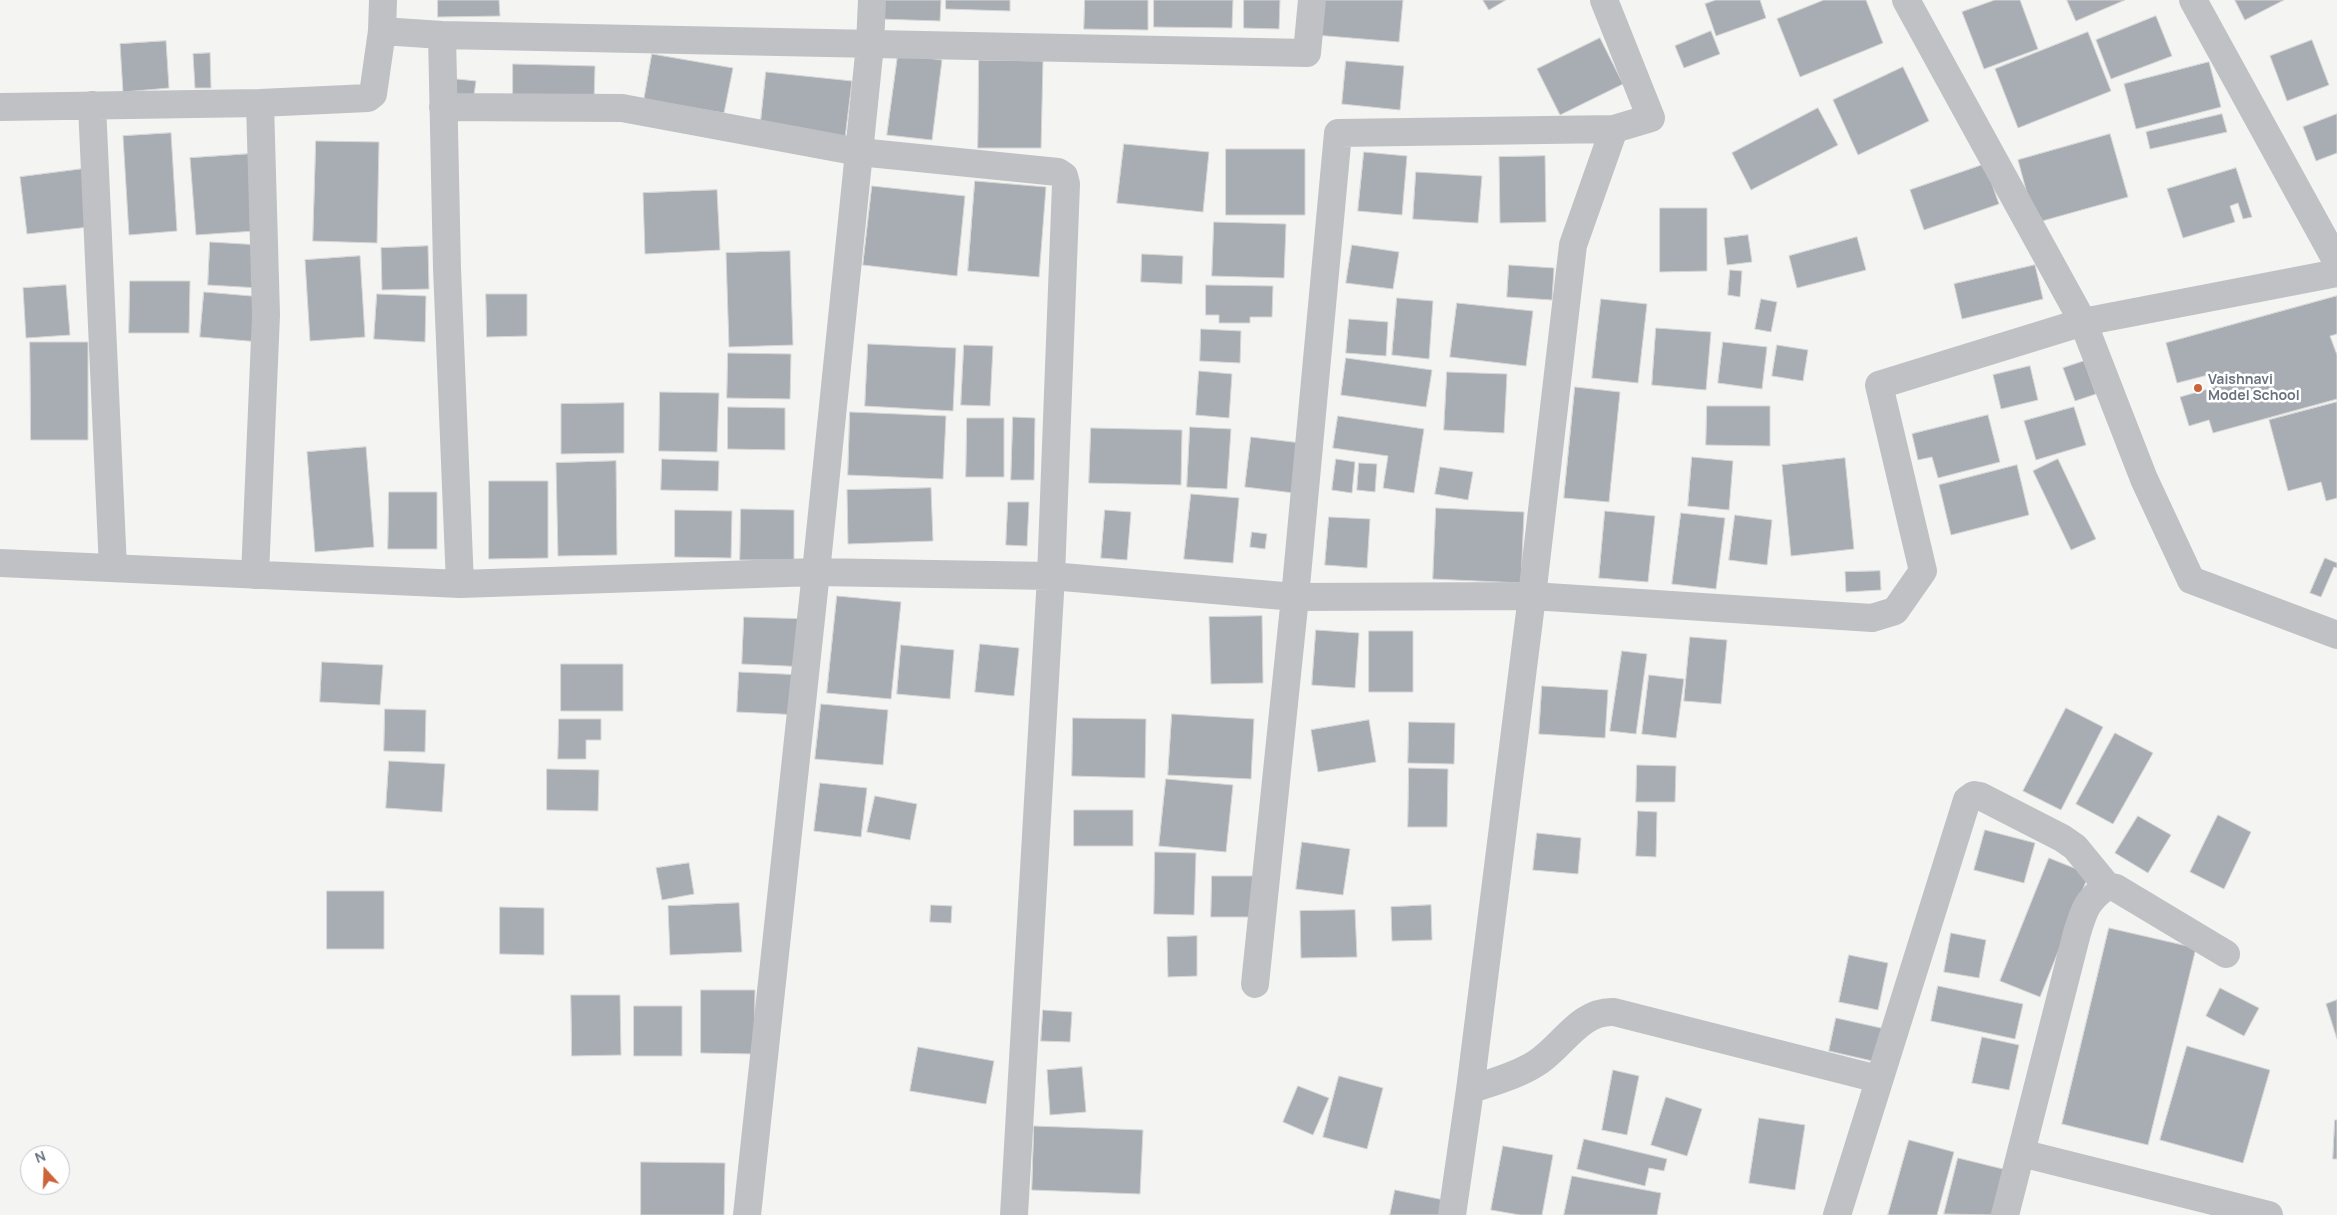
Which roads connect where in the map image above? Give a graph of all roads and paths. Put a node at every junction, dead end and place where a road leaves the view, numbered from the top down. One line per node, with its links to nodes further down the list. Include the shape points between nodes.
1 (383, 0): 7 (street)
2 (872, 0): 9 (street)
3 (1312, 0): 9 (street, via 1306,53)
4 (1604, 0): 14 (street, via 1651,118)
5 (1906, 0): 18 (street)
6 (2193, 0): 16 (street)
7 (382, 31): 8 (street); 10 (street, via 371,97)
8 (442, 35): 9 (street); 12 (street)
9 (870, 45): 15 (street)
10 (260, 103): 11 (street); 22 (street, via 266,315)
11 (92, 105): 13 (street); 20 (street)
12 (443, 106): 15 (street, via 622,108); 24 (street)
13 (0, 107)
14 (1614, 129): 25 (street, via 1573,245); 26 (street, via 1338,133)
15 (859, 152): 21 (street); 23 (street, via 1058,172 1064,176)
16 (2337, 262)
17 (2337, 273): 18 (street)
18 (2084, 322): 25 (street, via 1879,384 1923,572 1895,611 1872,618); 27 (street, via 2144,479 2191,580)
19 (0, 563): 20 (street)
20 (113, 568): 22 (street)
21 (816, 572): 23 (street); 24 (street); 34 (street)
22 (255, 575): 24 (street)
23 (1051, 576): 26 (street); 35 (street)
24 (460, 584)
25 (1532, 596): 26 (street); 32 (street)
26 (1295, 597): 30 (street)
27 (2337, 636)
28 (2107, 886): 29 (street, via 2116,888); 31 (street, via 2070,843 1980,796 1970,796); 33 (street, via 2091,897 2083,913)
29 (2226, 954)
30 (1255, 984)
31 (1878, 1079): 32 (street, via 1604,1012 1582,1022 1536,1064); 37 (street)
32 (1470, 1090): 36 (street)
33 (2021, 1154): 38 (street); 39 (street)
34 (747, 1215)
35 (1014, 1215)
36 (1452, 1215)
37 (1837, 1215)
38 (2005, 1215)
39 (2269, 1215)

